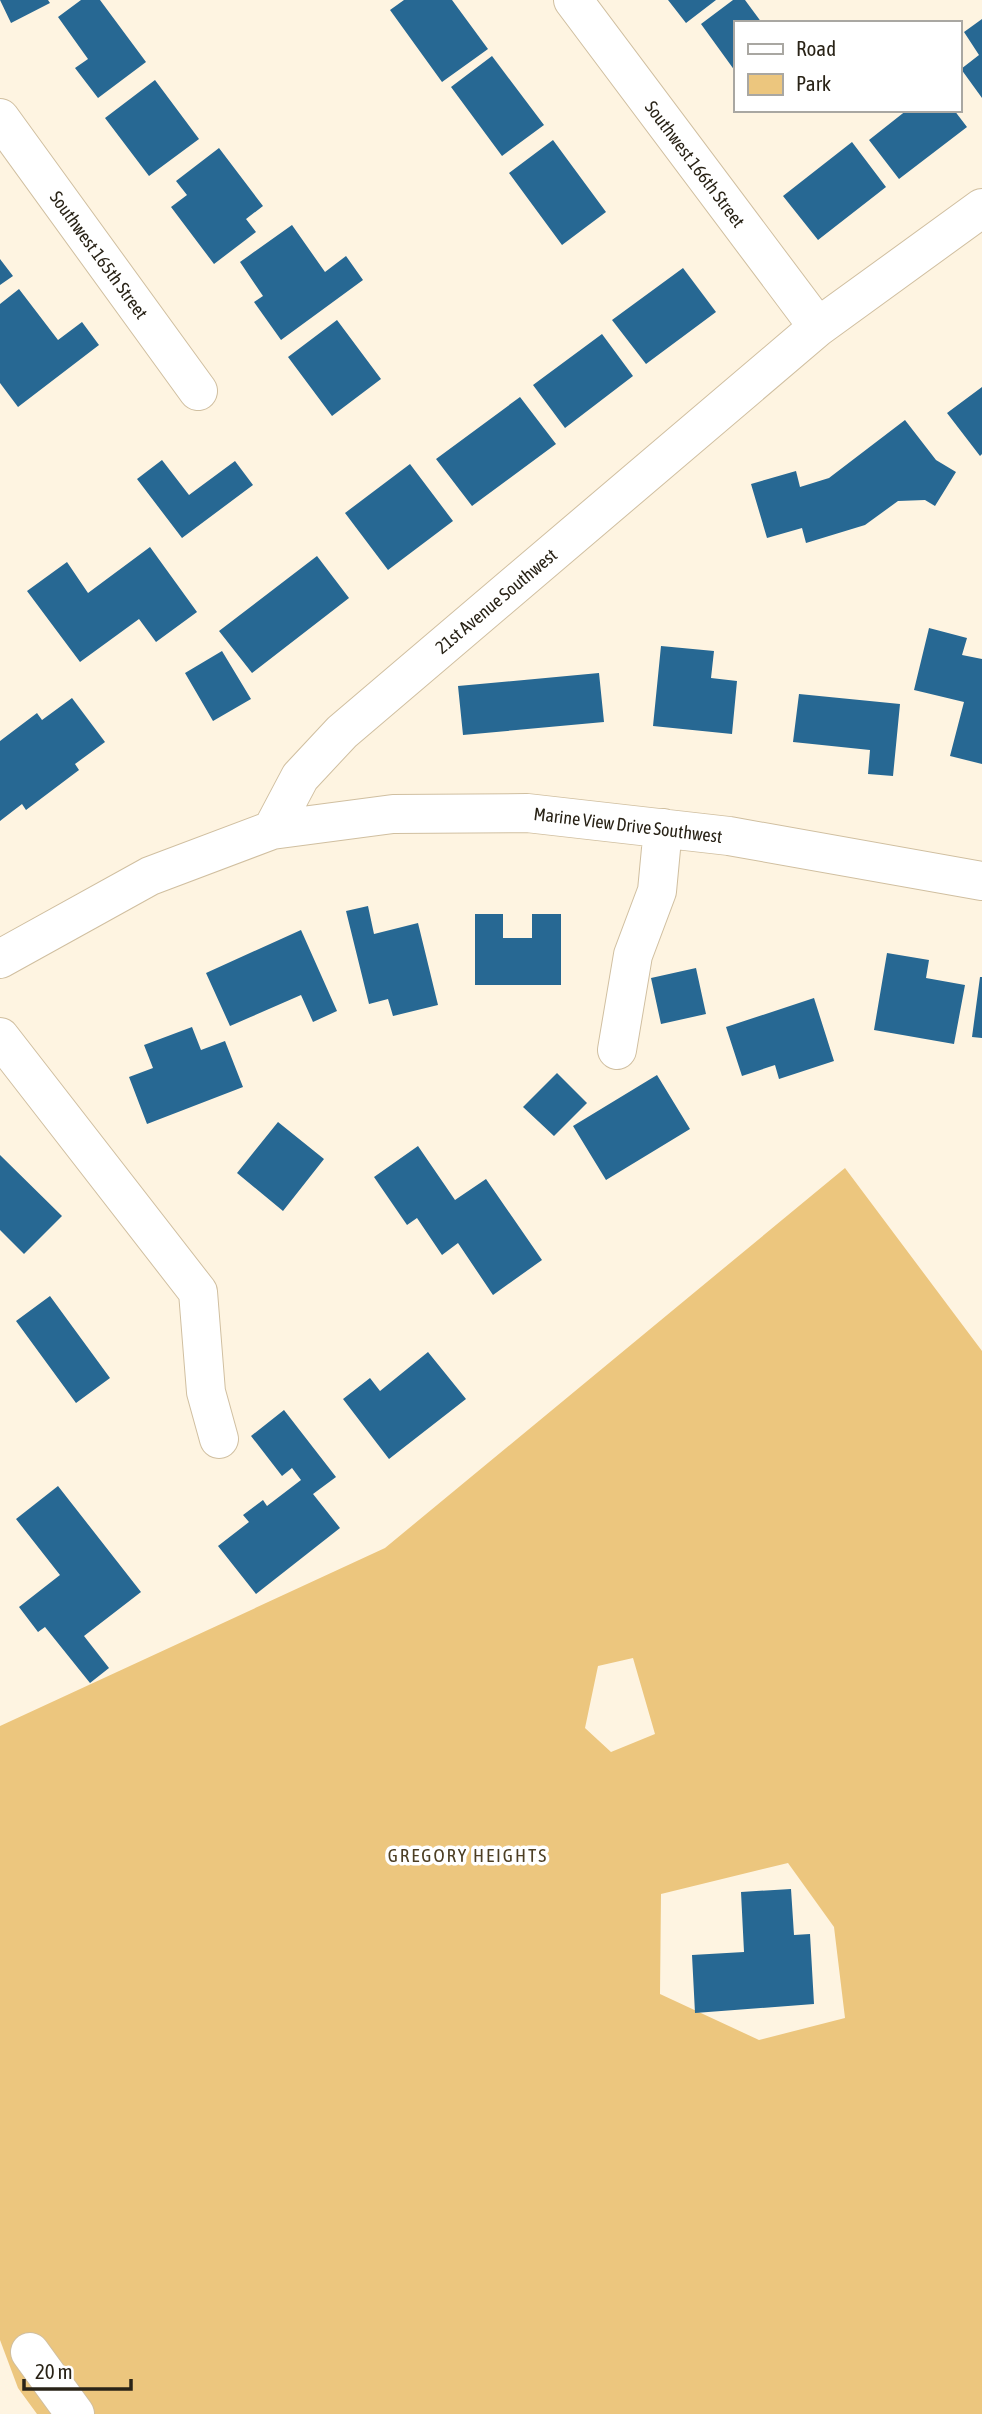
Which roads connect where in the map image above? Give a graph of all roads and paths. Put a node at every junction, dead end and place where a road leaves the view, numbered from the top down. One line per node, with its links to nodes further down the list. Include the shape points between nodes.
1 (573, 0): 4 (street, Southwest 166th Street)
2 (0, 118): 5 (street, Southwest 165th Street)
3 (982, 208): 4 (street, 21st Avenue Southwest)
4 (818, 327): 7 (street, 21st Avenue Southwest, via 342,732 300,777)
5 (198, 391)
6 (663, 828): 7 (street, Marine View Drive Southwest, via 513,813 393,814); 8 (street, Marine View Drive Southwest); 11 (street, via 656,891 633,955)
7 (272, 830): 9 (street, via 150,876)
8 (982, 881)
9 (0, 959)
10 (0, 1037): 12 (street, via 198,1292 206,1392)
11 (617, 1050)
12 (219, 1439)
13 (30, 2352): 14 (street)
14 (75, 2414)

